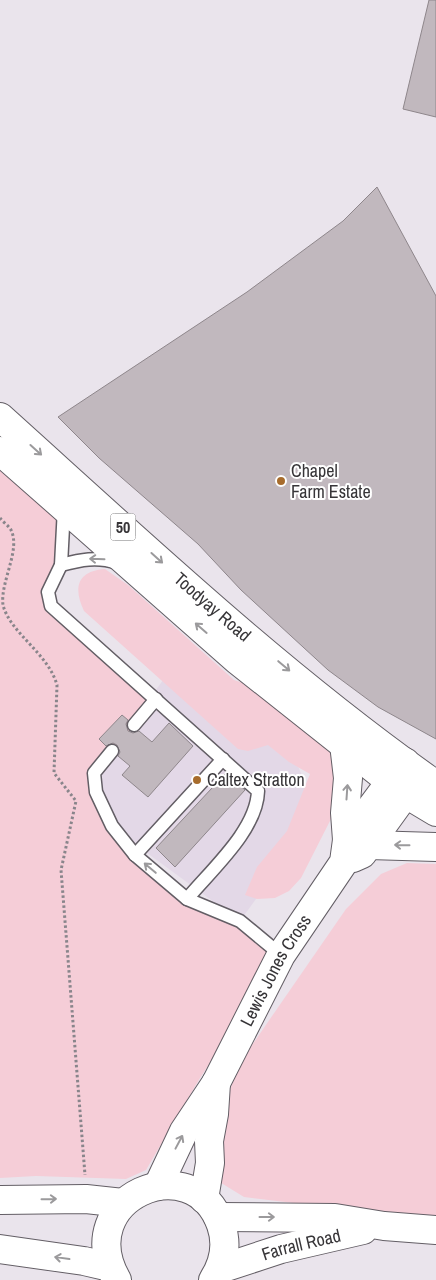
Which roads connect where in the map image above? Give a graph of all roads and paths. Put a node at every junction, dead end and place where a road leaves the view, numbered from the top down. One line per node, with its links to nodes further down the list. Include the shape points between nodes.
1 (0, 417): 12 (main road, Toodyay Road / 50, one-way to 12, via 200,596 322,698)
2 (0, 451): 3 (main road, Toodyay Road / 50)
3 (64, 508): 5 (lane); 6 (main road, Toodyay Road / 50)
4 (0, 518): 21 (path, via 11,530 13,547 2,590 4,607 54,676 57,685 54,773 76,801 60,870)
5 (61, 565): 6 (lane, one-way to 5, via 107,560 86,559); 7 (lane, via 48,592 51,606)
6 (133, 568): 9 (main road, Toodyay Road / 50, one-way to 6, via 237,660)
7 (156, 699): 8 (lane); 11 (lane)
8 (134, 726)
9 (344, 744): 12 (main road, Toodyay Road / 50); 15 (main road, one-way to 9, via 345,813 348,778)
10 (112, 751): 16 (lane, via 94,773 96,792 112,826)
11 (223, 759): 16 (lane); 17 (lane, via 258,791 257,804 246,828)
12 (411, 780): 13 (main road, Toodyay Road / 50); 15 (main road, Lewis Jones Cross)
13 (436, 812)
14 (436, 847): 15 (main road, one-way to 15)
15 (353, 849): 18 (main road, Lewis Jones Cross)
16 (135, 854): 17 (lane, one-way to 16)
17 (187, 899): 18 (lane, via 240,921)
18 (281, 955): 19 (main road, Lewis Jones Cross)
19 (216, 1083): 20 (main road, Lewis Jones Cross, one-way to 19, via 184,1131); 24 (main road, Lewis Jones Cross, via 210,1141)
20 (158, 1186): 23 (main road, Farrall Road, via 133,1194); 24 (main road, Farrall Road, via 190,1191)
21 (86, 1199): 22 (main road, one-way to 21); 23 (main road)
22 (0, 1200)
23 (123, 1203): 28 (main road, Farrall Road, via 110,1222 106,1244)
24 (211, 1208): 25 (main road, Farrall Road, one-way to 25, via 335,1218); 29 (main road, Farrall Road, via 224,1234 225,1252)
25 (384, 1226): 26 (main road, Farrall Road); 29 (main road, Farrall Road, via 328,1237)
26 (436, 1230)
27 (0, 1249): 28 (main road, Farrall Road, one-way to 27, via 84,1261)
28 (114, 1274)
29 (217, 1275)

